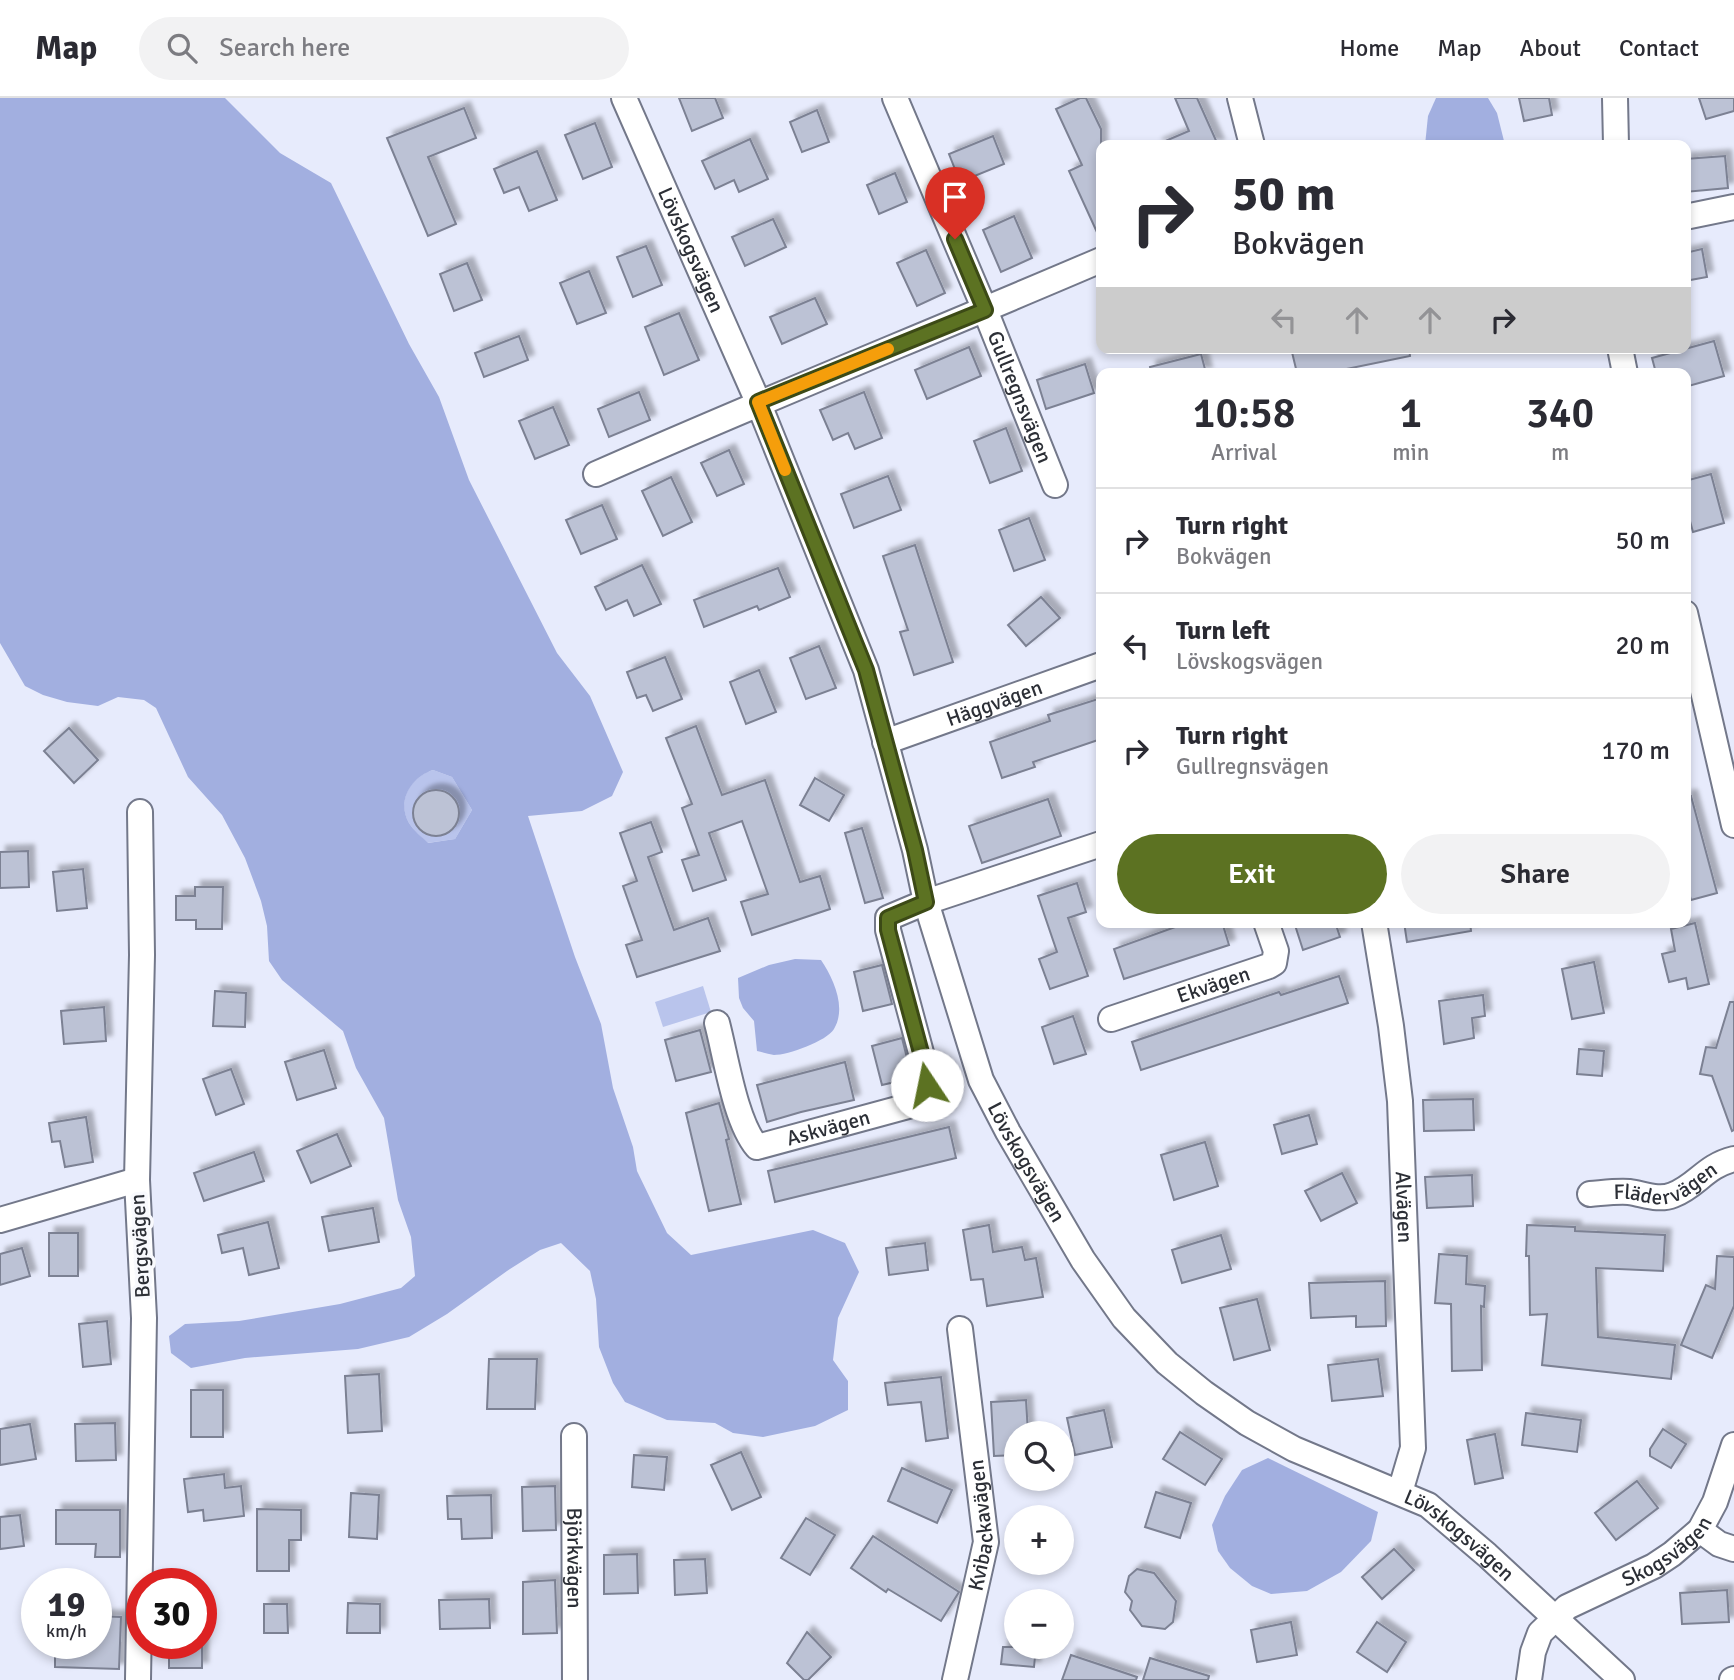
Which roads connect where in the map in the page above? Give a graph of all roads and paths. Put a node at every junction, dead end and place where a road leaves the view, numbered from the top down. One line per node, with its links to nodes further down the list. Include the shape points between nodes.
1 (624, 98): 11 (street, Lövskogsvägen)
2 (895, 98): 10 (street, Gullregnsvägen)
3 (1240, 98): 5 (street)
4 (1615, 98): 6 (street)
5 (1251, 140)
6 (1616, 140)
7 (1734, 207): 8 (street)
8 (1691, 216)
9 (1096, 262): 10 (street, Gullregnsvägen)
10 (985, 310): 11 (street, Gullregnsvägen); 13 (street, Gullregnsvägen)
11 (758, 402): 12 (street); 16 (street, Lövskogsvägen, via 866,670)
12 (596, 474)
13 (1055, 485)
14 (1691, 639): 18 (street)
15 (1096, 667): 16 (street, Häggvägen)
16 (886, 742): 20 (street, Lövskogsvägen)
17 (140, 812): 26 (street, Bergsvägen)
18 (1734, 825)
19 (1096, 846): 20 (street)
20 (926, 902): 24 (street, Askvägen, via 888,918 927,1075 927,1096 912,1105 757,1147 738,1107); 32 (street, Lövskogsvägen, via 981,1080 1054,1212 1124,1318 1167,1363 1247,1423 1337,1468)
21 (1268, 928): 23 (street, Ekvägen, via 1276,951 1269,966)
22 (1375, 928): 32 (street, Alvägen, via 1400,1101 1412,1448)
23 (1111, 1019)
24 (717, 1023)
25 (1734, 1159): 27 (street, Flädervägen, via 1719,1163 1672,1196)
26 (137, 1180): 28 (street); 36 (street, Bergsvägen, via 144,1318)
27 (1590, 1194)
28 (0, 1220)
29 (960, 1329): 38 (street, Kvibackavägen, via 986,1542)
30 (574, 1436): 37 (street, Björkvägen)
31 (1734, 1445): 33 (street, Skogsvägen, via 1715,1502)
32 (1400, 1492): 35 (street, Lövskogsvägen, via 1428,1505)
33 (1700, 1530): 34 (street); 35 (street, Skogsvägen, via 1654,1566 1576,1601)
34 (1734, 1549)
35 (1556, 1617): 39 (street, Skogsvägen, via 1540,1633); 40 (street, Lövskogsvägen)
36 (138, 1680)
37 (575, 1680)
38 (955, 1680)
39 (1530, 1680)
40 (1622, 1680)

